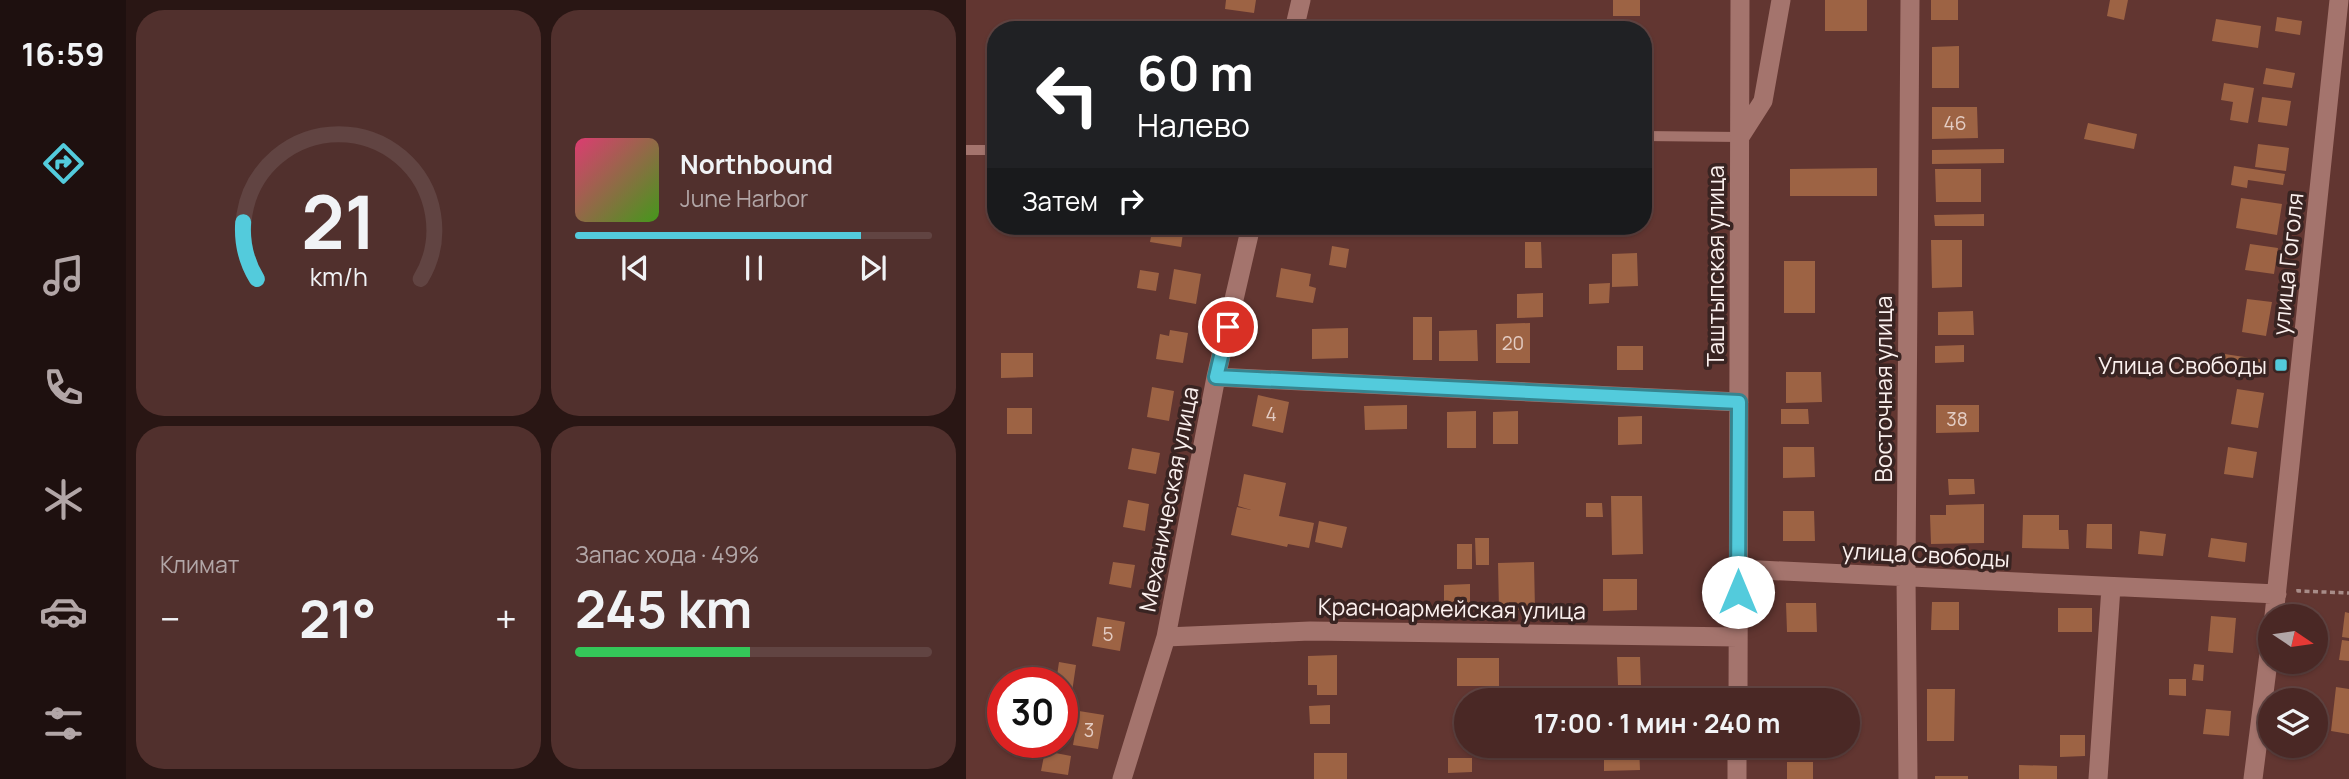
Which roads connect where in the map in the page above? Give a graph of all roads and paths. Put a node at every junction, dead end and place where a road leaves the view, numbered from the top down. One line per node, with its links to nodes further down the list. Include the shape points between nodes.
1 (1301, 0): 6 (street)
2 (1740, 0): 8 (street, Таштыпская улица)
3 (1781, 0): 8 (street, via 1763,101)
4 (1910, 0): 15 (street, Восточная улица)
5 (2339, 0): 19 (street, улица Гоголя)
6 (1296, 21)
7 (1652, 136): 8 (lane)
8 (1740, 137): 13 (street, Таштыпская улица)
9 (966, 150): 10 (lane)
10 (987, 150)
11 (1249, 235): 12 (street, Механическая улица)
12 (1216, 377): 13 (street); 22 (street, Механическая улица)
13 (1739, 402): 14 (street, Таштыпская улица)
14 (1738, 569): 15 (street, улица Свободы); 21 (street, Таштыпская улица)
15 (1906, 577): 17 (street, улица Свободы); 28 (street, Восточная улица)
16 (2298, 581): 18 (path, via 2298,591)
17 (2111, 587): 19 (street, улица Свободы); 29 (street)
18 (2349, 593)
19 (2277, 594): 20 (street, улица Гоголя)
20 (2276, 604)
21 (1738, 636): 22 (street, Красноармейская улица, via 1310,631); 24 (street, Таштыпская улица)
22 (1166, 637): 26 (street, Механическая улица)
23 (2266, 674): 30 (street)
24 (1738, 688)
25 (1737, 758): 27 (street)
26 (1122, 779)
27 (1737, 779)
28 (1908, 779)
29 (2098, 779)
30 (2253, 779)

